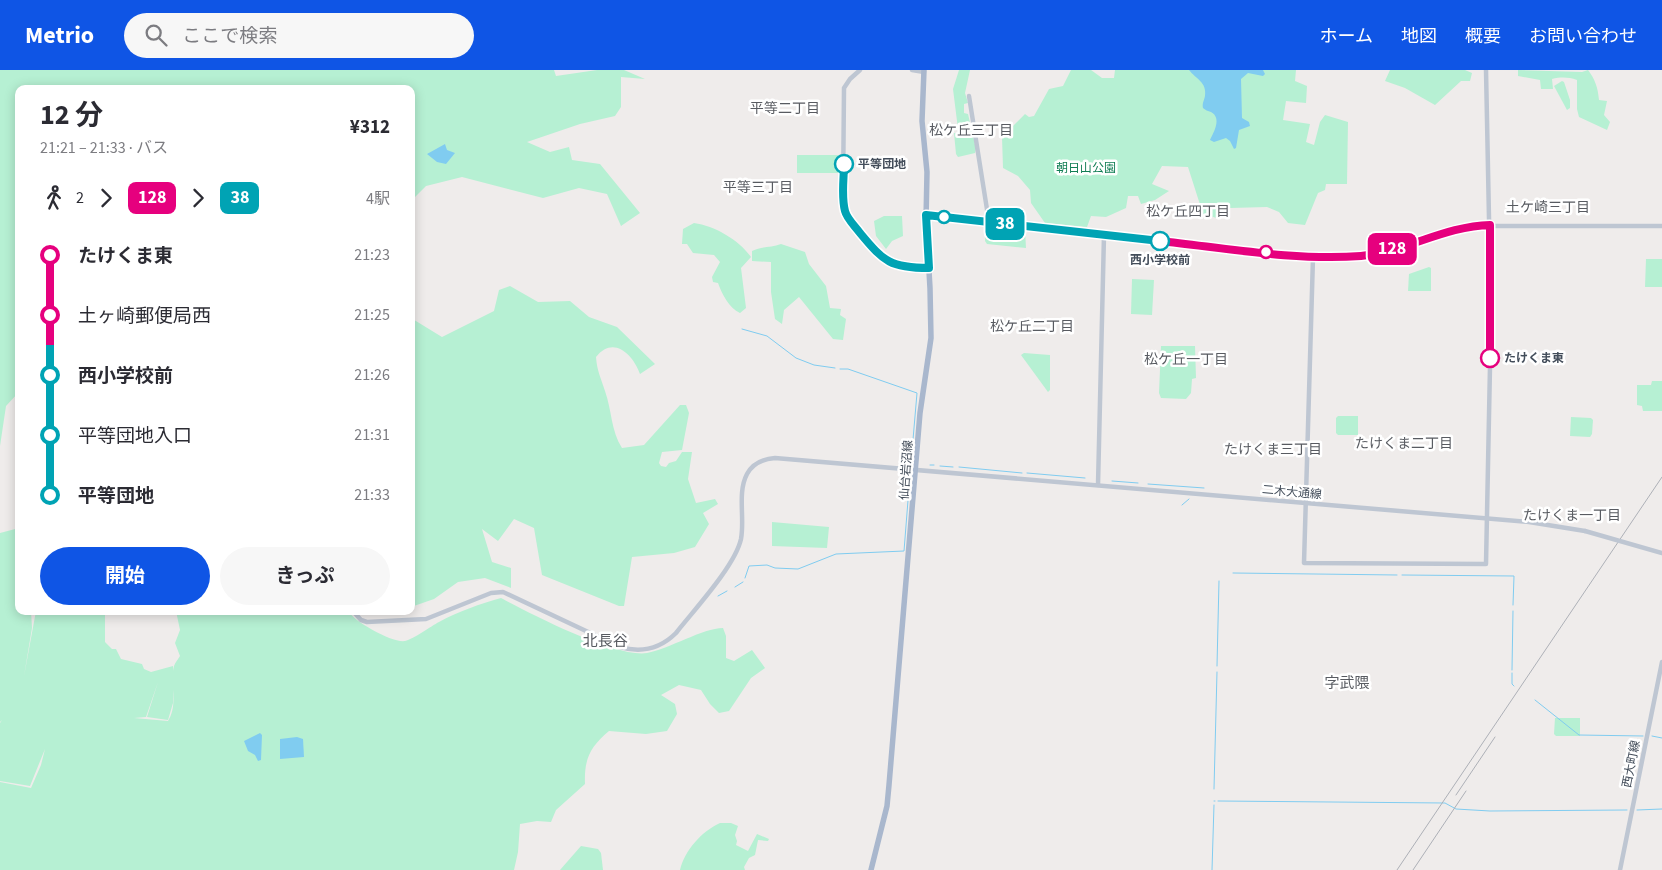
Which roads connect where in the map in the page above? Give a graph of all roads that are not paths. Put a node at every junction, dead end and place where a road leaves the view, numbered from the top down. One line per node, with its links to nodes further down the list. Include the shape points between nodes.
1 (860, 70): 12 (street, via 844,88 843,197 846,213 877,253 889,262 906,268)
2 (912, 70): 4 (street)
3 (1486, 70): 8 (street)
4 (924, 71): 6 (main road, 仙台岩沼線, via 922,120 928,172)
5 (969, 96): 7 (street)
6 (926, 215): 7 (street); 12 (main road, 仙台岩沼線)
7 (989, 222): 10 (street)
8 (1490, 225): 9 (street); 11 (street, via 1457,230 1370,254); 16 (street)
9 (1662, 226)
10 (1104, 235): 11 (street); 14 (street)
11 (1313, 257): 15 (street)
12 (929, 268): 13 (main road, 仙台岩沼線, via 930,338)
13 (917, 470): 14 (street, 二木大通線); 18 (street, 二木大通線, via 775,458 754,465 744,481 742,530 735,555 676,633 652,648 635,650 620,646 503,592 492,593 426,619 367,622); 20 (main road, 仙台岩沼線, via 887,806)
14 (1098, 485): 15 (street, 二木大通線)
15 (1306, 504): 16 (street, 二木大通線); 16 (street, via 1304,563 1486,564)
16 (1486, 519): 17 (street, 二木大通線, bridge, via 1585,531)
17 (1662, 553)
18 (357, 615)
19 (1662, 662): 21 (street, 西大町線)
20 (871, 870)
21 (1620, 870)

